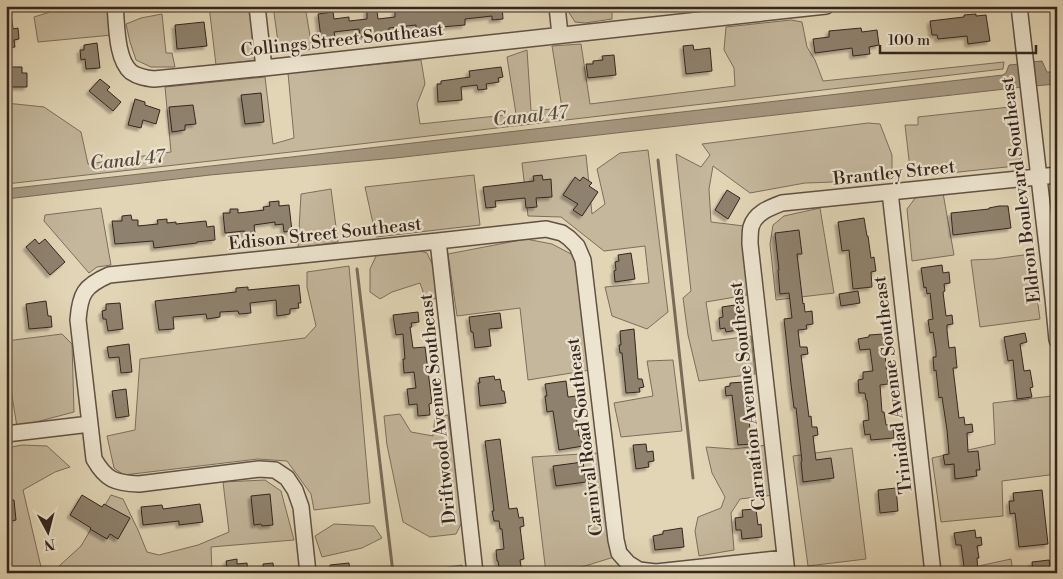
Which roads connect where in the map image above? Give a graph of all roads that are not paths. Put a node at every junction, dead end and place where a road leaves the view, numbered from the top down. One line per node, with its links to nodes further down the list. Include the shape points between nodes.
1 (115, 6): 7 (street, Collings Street Southeast, via 120,54 131,72 142,77)
2 (257, 6): 7 (street)
3 (557, 6): 6 (street)
4 (826, 6): 6 (street, Collings Street Southeast)
5 (1020, 6): 9 (street, Eldron Boulevard Southeast)
6 (560, 35): 7 (street, Collings Street Southeast)
7 (264, 68)
8 (1057, 175): 9 (street, Brantley Street)
9 (1039, 177): 10 (street, Brantley Street); 14 (street, Eldron Boulevard Southeast)
10 (890, 192): 11 (street, Brantley Street, via 782,203); 20 (street, Trinidad Avenue Southeast)
11 (756, 217): 17 (street, Carnation Avenue Southeast, via 750,244)
12 (569, 238): 13 (street, Edison Street Southeast, via 562,232 546,229); 17 (street, Carnival Road Southeast, via 583,260 619,553 639,570 656,572)
13 (438, 241): 15 (street, Edison Street Southeast, via 108,275 96,281 86,289 78,320); 19 (street, Driftwood Avenue Southeast)
14 (1057, 340)
15 (90, 424): 16 (street); 18 (street, via 94,459 100,470 123,483 139,484 259,469 275,470 287,478 301,507)
16 (6, 434)
17 (786, 565)
18 (308, 573)
19 (475, 573)
20 (933, 573)

